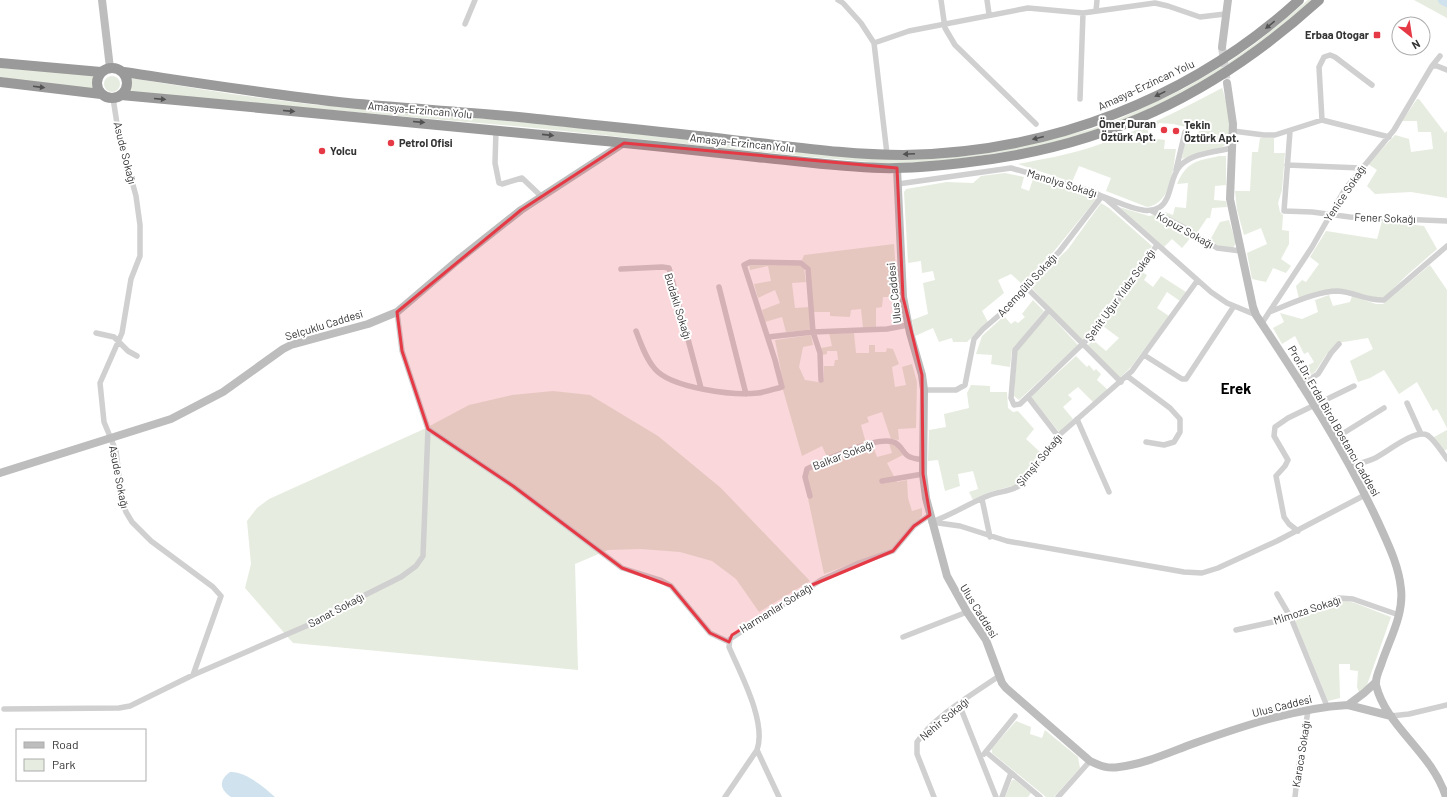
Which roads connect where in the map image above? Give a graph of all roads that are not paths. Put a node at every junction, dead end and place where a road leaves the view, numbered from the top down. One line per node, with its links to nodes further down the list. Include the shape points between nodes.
1 (102, 0): 23 (street)
2 (474, 0): 17 (street)
3 (838, 0): 18 (street, via 861,23)
4 (941, 0): 16 (street)
5 (987, 0): 14 (street)
6 (1097, 0): 12 (street)
7 (1228, 0): 15 (street)
8 (1299, 0): 41 (highway, Amasya-Erzincan Yolu, one-way to 41, via 1253,39 1204,71 1107,118 1051,135 1005,145 921,154)
9 (1320, 0): 43 (highway, Amasya-Erzincan Yolu, via 1279,36 1219,78 1153,113 1118,128 1022,155)
10 (1144, 2): 11 (street); 12 (street)
11 (1169, 3): 15 (street, via 1200,17)
12 (1096, 12): 13 (street)
13 (1083, 13): 14 (street, via 1028,8); 31 (street)
14 (989, 14): 16 (street)
15 (1225, 14): 19 (street)
16 (944, 23): 18 (street, via 909,30); 33 (street, via 955,45)
17 (465, 24)
18 (874, 43): 41 (street)
19 (1222, 47)
20 (1440, 56): 22 (street, Yenice Sokağı)
21 (0, 63): 23 (highway)
22 (1432, 66): 24 (street); 38 (street, Yenice Sokağı)
23 (106, 70): 25 (highway, via 118,68); 29 (highway, via 97,83)
24 (1447, 70)
25 (124, 72): 30 (highway, via 127,84); 41 (highway, Amasya-Erzincan Yolu, via 352,103 535,119 818,150)
26 (0, 82): 29 (highway, one-way to 29)
27 (1227, 83): 37 (street, Prof.Dr. Erdal Birol Bostancı Caddesi)
28 (1372, 85): 32 (street, via 1330,54 1324,57 1319,67)
29 (101, 94): 30 (highway)
30 (117, 97): 34 (highway, Amasya-Erzincan Yolu, one-way to 34); 70 (street, Asude Sokağı, via 118,130 136,196 140,239 140,256 131,279 124,328)
31 (1080, 99)
32 (1322, 120): 35 (street); 38 (street)
33 (1036, 124)
34 (496, 130): 39 (highway, Amasya-Erzincan Yolu, one-way to 39); 47 (street, via 495,163 499,183 522,178)
35 (1290, 131): 37 (street, via 1264,135); 42 (street, Fener Sokağı)
36 (1185, 132): 45 (street)
37 (1233, 132): 40 (street, Prof.Dr. Erdal Birol Bostancı Caddesi)
38 (1389, 137): 44 (street, Yenice Sokağı)
39 (624, 143): 43 (highway, Amasya-Erzincan Yolu, via 840,165); 47 (street, Selçuklu Caddesi)
40 (1232, 148): 45 (street, via 1191,159); 54 (street, Prof.Dr. Erdal Birol Bostancı Caddesi, via 1230,199)
41 (887, 154)
42 (1287, 165): 44 (street); 50 (street, Fener Sokağı, via 1284,211)
43 (897, 168): 46 (street, Ulus Caddesi)
44 (1361, 168): 50 (street, Yenice Sokağı)
45 (1175, 173): 49 (street, via 1165,202)
46 (898, 184): 48 (street, Manolya Sokağı, via 1010,168); 65 (street, Ulus Caddesi, via 902,285)
47 (541, 196): 61 (street, Selçuklu Caddesi)
48 (1102, 196): 49 (street, Kopuz Sokağı, via 1140,210); 52 (street, Manolya Sokağı); 57 (street, Acemgülü Sokağı, via 1059,252)
49 (1152, 211): 54 (street, Kopuz Sokağı, via 1217,248)
50 (1330, 214): 51 (street, Fener Sokağı); 62 (street, Yenice Sokağı)
51 (1447, 221)
52 (1157, 245): 56 (street, Manolya Sokağı); 72 (street, Şehit Uğur Yıldız Sokağı, via 1104,321)
53 (1447, 246): 62 (street, via 1384,300 1351,293 1328,292)
54 (1241, 251): 63 (street, Prof.Dr. Erdal Birol Bostancı Caddesi)
55 (621, 269): 80 (street, Budaklı Sokağı, via 669,268)
56 (1198, 281): 59 (street, Manolya Sokağı); 73 (street, Şimşir Sokağı)
57 (1025, 286): 60 (street, Şehit Uğur Yıldız Sokağı); 81 (street, Acemgülü Sokağı, via 1010,306 974,339 964,386 956,390)
58 (719, 287): 82 (street)
59 (1234, 306): 63 (street, Manolya Sokağı); 73 (street, via 1186,379)
60 (1048, 311): 72 (street, Şehit Uğur Yıldız Sokağı); 83 (street, Şehit Uğur Yıldız Sokağı, via 1013,355 1012,403 1017,405)
61 (397, 312): 88 (street, Sanat Sokağı, via 402,351); 91 (street, Selçuklu Caddesi, via 368,324 291,345 228,389 186,412 153,426)
62 (1269, 312): 64 (street, Yenice Sokağı)
63 (1256, 315): 64 (street, Prof.Dr. Erdal Birol Bostancı Caddesi)
64 (1262, 323): 78 (street, Prof.Dr. Erdal Birol Bostancı Caddesi)
65 (908, 325): 67 (street, via 887,329); 81 (street, Ulus Caddesi)
66 (636, 331): 80 (street, via 646,355 658,372 678,383)
67 (813, 332): 69 (street); 69 (street, via 809,276 805,266 796,262 746,263 744,265); 76 (street, via 820,353)
68 (96, 333): 70 (street, via 114,336)
69 (768, 337): 82 (street, via 782,387)
70 (119, 341): 74 (street, via 128,352); 91 (street, Asude Sokağı, via 104,370 100,388 104,422)
71 (1339, 344): 78 (street, via 1330,353 1318,374)
72 (1083, 345): 77 (street, Şehit Uğur Yıldız Sokağı); 83 (street, Şehit Uğur Yıldız Sokağı)
73 (1144, 355): 75 (street, Şimşir Sokağı)
74 (137, 356)
75 (1127, 376): 77 (street, Şimşir Sokağı); 93 (street, via 1170,408 1180,419 1180,432 1174,442 1164,445)
76 (821, 380)
77 (1121, 382): 87 (street, Şimşir Sokağı)
78 (1300, 384): 85 (street, Prof.Dr. Erdal Birol Bostancı Caddesi)
79 (1354, 386): 85 (street)
80 (701, 388): 82 (street)
81 (924, 390): 95 (street, Ulus Caddesi)
82 (746, 394)
83 (1028, 397): 90 (street)
84 (1407, 403): 89 (street)
85 (1314, 406): 92 (street, Prof.Dr. Erdal Birol Bostancı Caddesi); 105 (street, via 1282,421 1274,430 1274,436 1288,460 1276,476 1282,511 1286,521)
86 (1384, 408): 92 (street)
87 (1077, 419): 90 (street, Şimşir Sokağı); 100 (street)
88 (428, 429): 113 (street, via 513,486 622,568 671,586 710,633); 114 (street, Sanat Sokağı, via 423,556 416,566 401,577 313,623)
89 (1421, 434): 94 (street, via 1427,435); 96 (street, via 1374,459)
90 (1058, 436): 103 (street, Şimşir Sokağı, via 1020,485)
91 (110, 438): 97 (street, Selçuklu Caddesi); 114 (street, Asude Sokağı, via 116,451 122,501 132,522 151,541 213,587 221,596)
92 (1334, 439): 96 (street, Prof.Dr. Erdal Birol Bostancı Caddesi)
93 (1146, 442)
94 (1446, 456)
95 (923, 460): 98 (street, Ulus Caddesi); 102 (street, Balkar Sokağı, via 908,456 897,443 889,440 866,445 828,458 807,469 805,476)
96 (1349, 466): 101 (street, Prof.Dr. Erdal Birol Bostancı Caddesi)
97 (0, 474)
98 (923, 474): 99 (street); 104 (street, Ulus Caddesi)
99 (882, 481)
100 (1109, 492)
101 (1365, 495): 105 (street); 109 (street, Prof.Dr. Erdal Birol Bostancı Caddesi, via 1400,578)
102 (810, 496)
103 (982, 498): 104 (street, Şimşir Sokağı, via 948,516); 106 (street)
104 (931, 518): 106 (street); 108 (street, Ulus Caddesi, via 946,576); 113 (street, Harmanlar Sokağı, via 914,526 893,551 859,563 817,583 732,636)
105 (1298, 531): 106 (street, via 1218,568 1198,573)
106 (990, 536)
107 (1277, 594): 110 (street)
108 (966, 612): 112 (street); 115 (street, Ulus Caddesi, via 986,640)
109 (1399, 615): 110 (street, Mimoza Sokağı, via 1346,598 1334,600); 116 (street, Prof.Dr. Erdal Birol Bostancı Caddesi)
110 (1291, 618): 111 (street, Mimoza Sokağı); 120 (street)
111 (1236, 630)
112 (904, 637)
113 (729, 642): 125 (street, Harmanlar Sokağı, via 756,716 760,743)
114 (193, 675): 121 (street, Sanat Sokağı, via 130,706)
115 (999, 676): 117 (street, Nehir Sokağı); 128 (street, Ulus Caddesi, via 1012,693)
116 (1376, 682): 118 (street); 124 (street, via 1379,696)
117 (959, 704): 127 (street); 132 (street, Nehir Sokağı, via 916,742 917,754)
118 (1348, 705): 120 (street, Ulus Caddesi); 124 (street, Ulus Caddesi)
119 (1447, 705): 124 (street)
120 (1327, 706): 122 (street, Ulus Caddesi)
121 (4, 709)
122 (1308, 711): 128 (street, Ulus Caddesi, via 1241,727 1128,766 1104,767); 137 (street, Karaca Sokağı)
123 (1015, 716): 126 (street)
124 (1391, 716): 138 (street, via 1430,765)
125 (758, 750): 130 (street); 131 (street)
126 (986, 752): 127 (street); 129 (street)
127 (981, 758): 133 (street)
128 (1090, 761): 136 (street)
129 (1012, 773): 134 (street); 135 (street)
130 (725, 797)
131 (779, 797)
132 (934, 797)
133 (996, 797)
134 (1002, 797)
135 (1040, 797)
136 (1058, 797)
137 (1295, 797)
138 (1446, 797)

